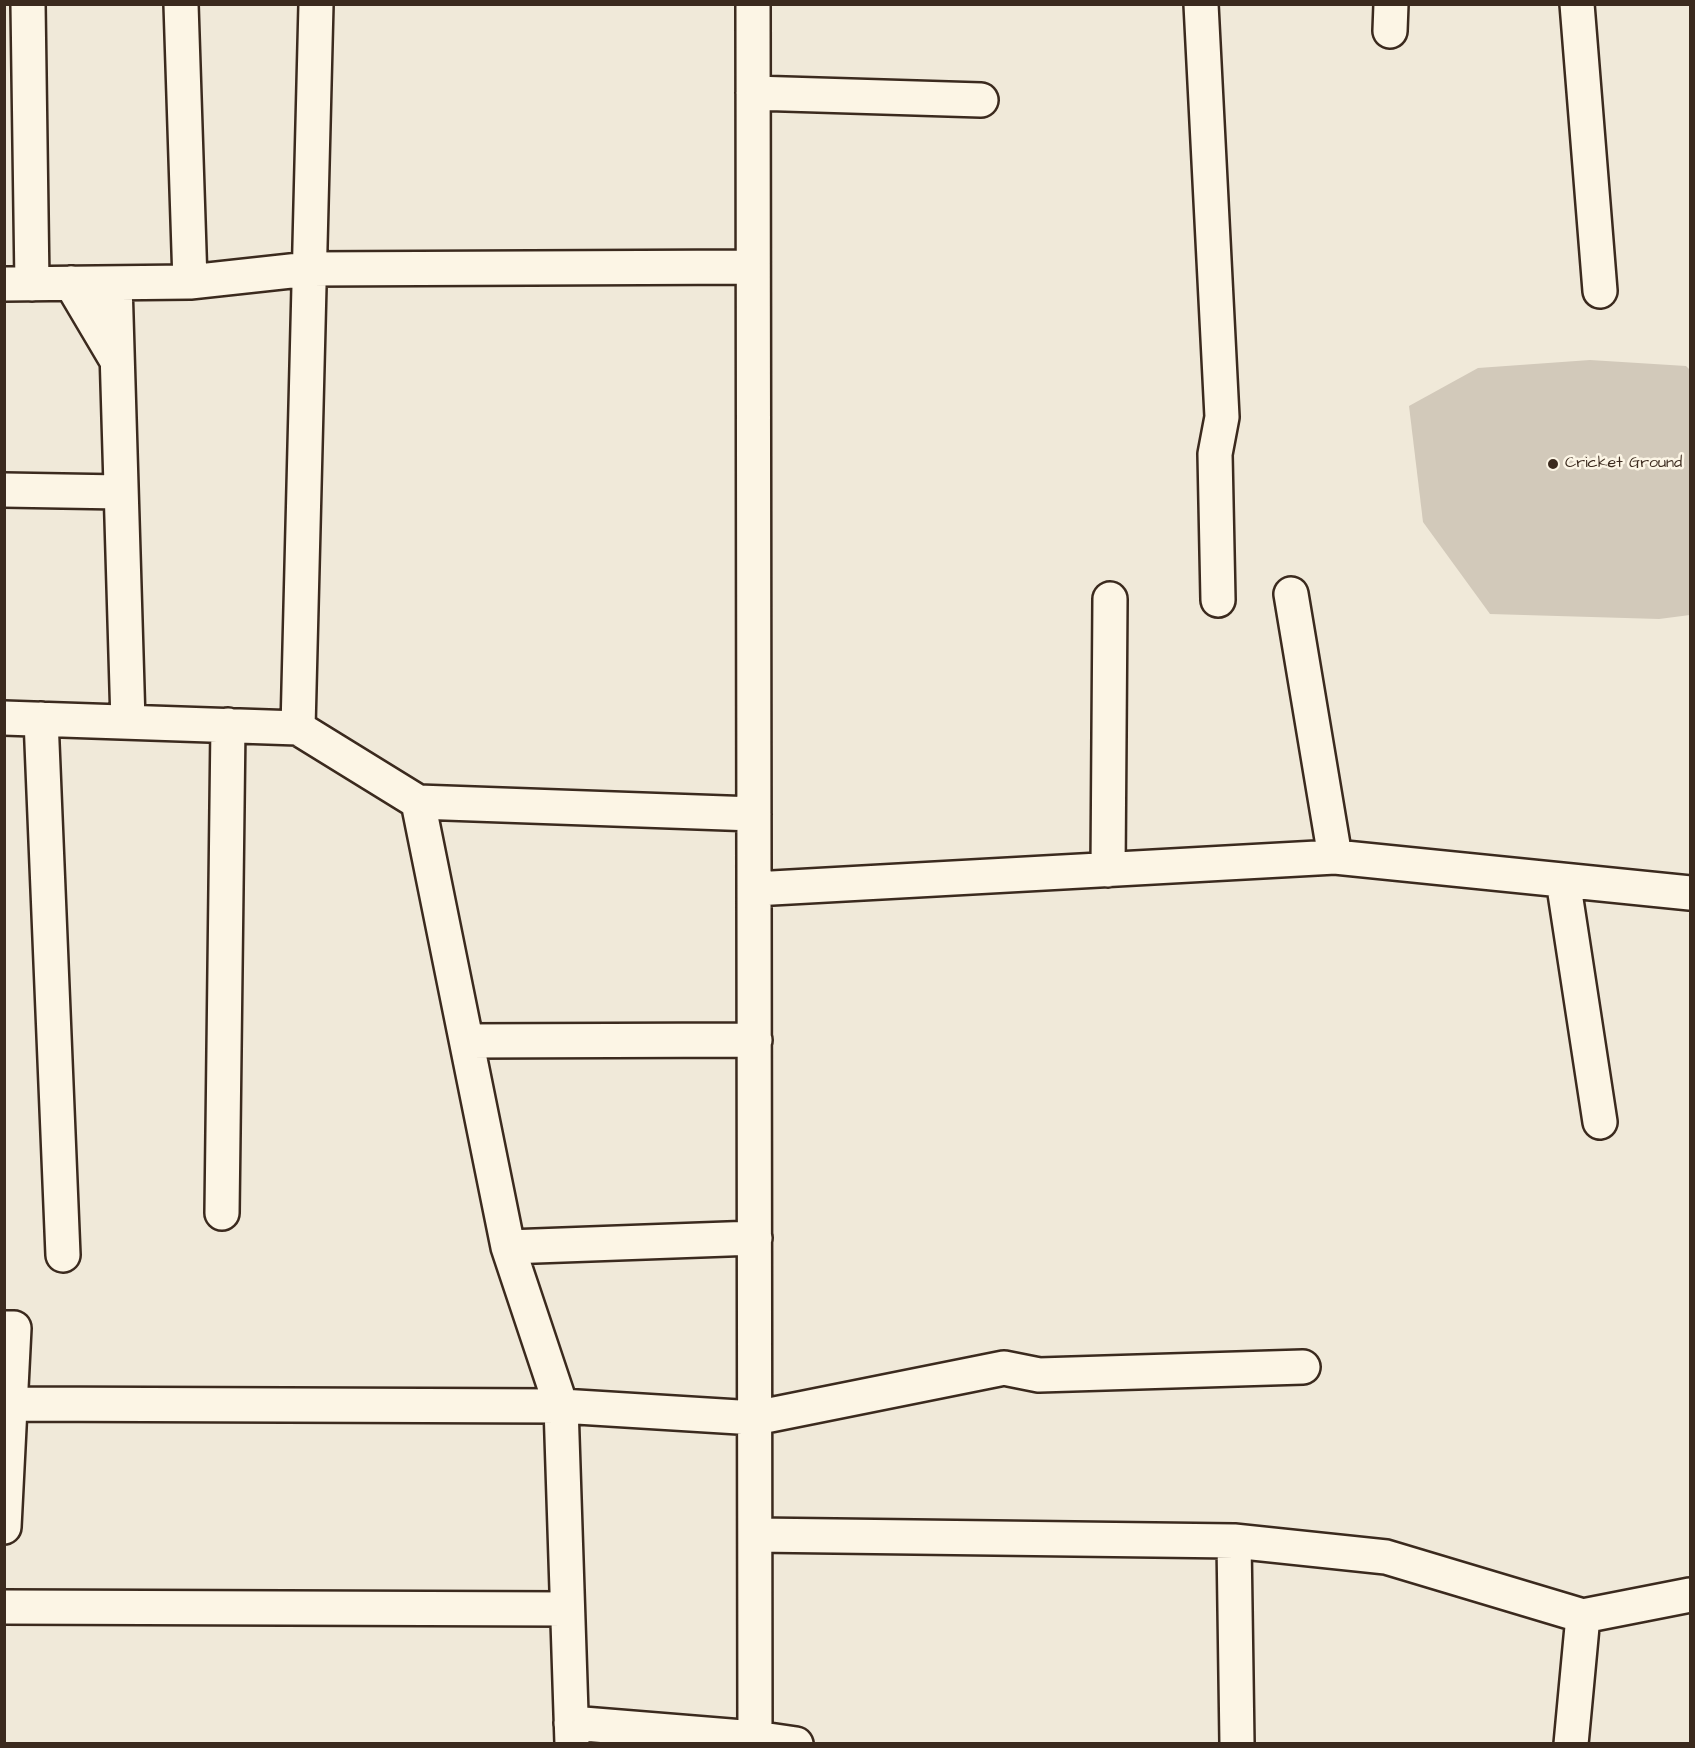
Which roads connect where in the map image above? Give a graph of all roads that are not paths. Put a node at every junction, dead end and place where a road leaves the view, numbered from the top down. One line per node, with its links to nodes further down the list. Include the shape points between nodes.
1 (28, 4): 14 (street)
2 (181, 4): 11 (street)
3 (316, 4): 10 (street)
4 (753, 4): 7 (street)
5 (1201, 4): 21 (street, via 1222,417 1215,454)
6 (1577, 4): 15 (street)
7 (753, 93): 8 (street); 9 (street)
8 (981, 100)
9 (753, 267): 10 (street); 28 (street)
10 (309, 269): 11 (street); 26 (street)
11 (190, 282): 13 (street)
12 (71, 283): 13 (street); 14 (street); 16 (street)
13 (115, 283): 16 (street)
14 (18, 284)
15 (1600, 291)
16 (117, 360): 18 (street)
17 (4, 490): 18 (street)
18 (121, 492): 24 (street)
19 (1291, 594): 29 (street)
20 (1110, 599): 30 (street)
21 (1218, 600)
22 (4, 718): 23 (street)
23 (40, 719): 24 (street); 40 (street)
24 (128, 722): 25 (street)
25 (228, 725): 26 (street); 37 (street)
26 (298, 728): 27 (street)
27 (418, 802): 28 (street); 35 (street)
28 (754, 814): 32 (street)
29 (1335, 857): 30 (street); 31 (street)
30 (1108, 870): 32 (street)
31 (1563, 880): 33 (street); 36 (street)
32 (754, 889): 34 (street)
33 (1690, 893)
34 (754, 1040): 35 (street); 38 (street)
35 (467, 1041): 39 (street)
36 (1600, 1122)
37 (222, 1213)
38 (755, 1238): 39 (street); 45 (street)
39 (508, 1247): 44 (street)
40 (63, 1255)
41 (4, 1328): 43 (street, via 14,1328)
42 (1303, 1367): 45 (street, via 1039,1376 1004,1368)
43 (10, 1404): 44 (street); 46 (street)
44 (561, 1406): 45 (street); 51 (street)
45 (755, 1418): 47 (street)
46 (4, 1527)
47 (755, 1535): 48 (street); 54 (street)
48 (1234, 1541): 52 (street, via 1386,1557); 56 (street)
49 (1690, 1595): 52 (street)
50 (4, 1607): 51 (street)
51 (567, 1609): 53 (street)
52 (1583, 1616): 57 (street)
53 (571, 1733): 54 (street)
54 (755, 1741): 55 (street)
55 (796, 1743)
56 (1237, 1743)
57 (1571, 1743)

